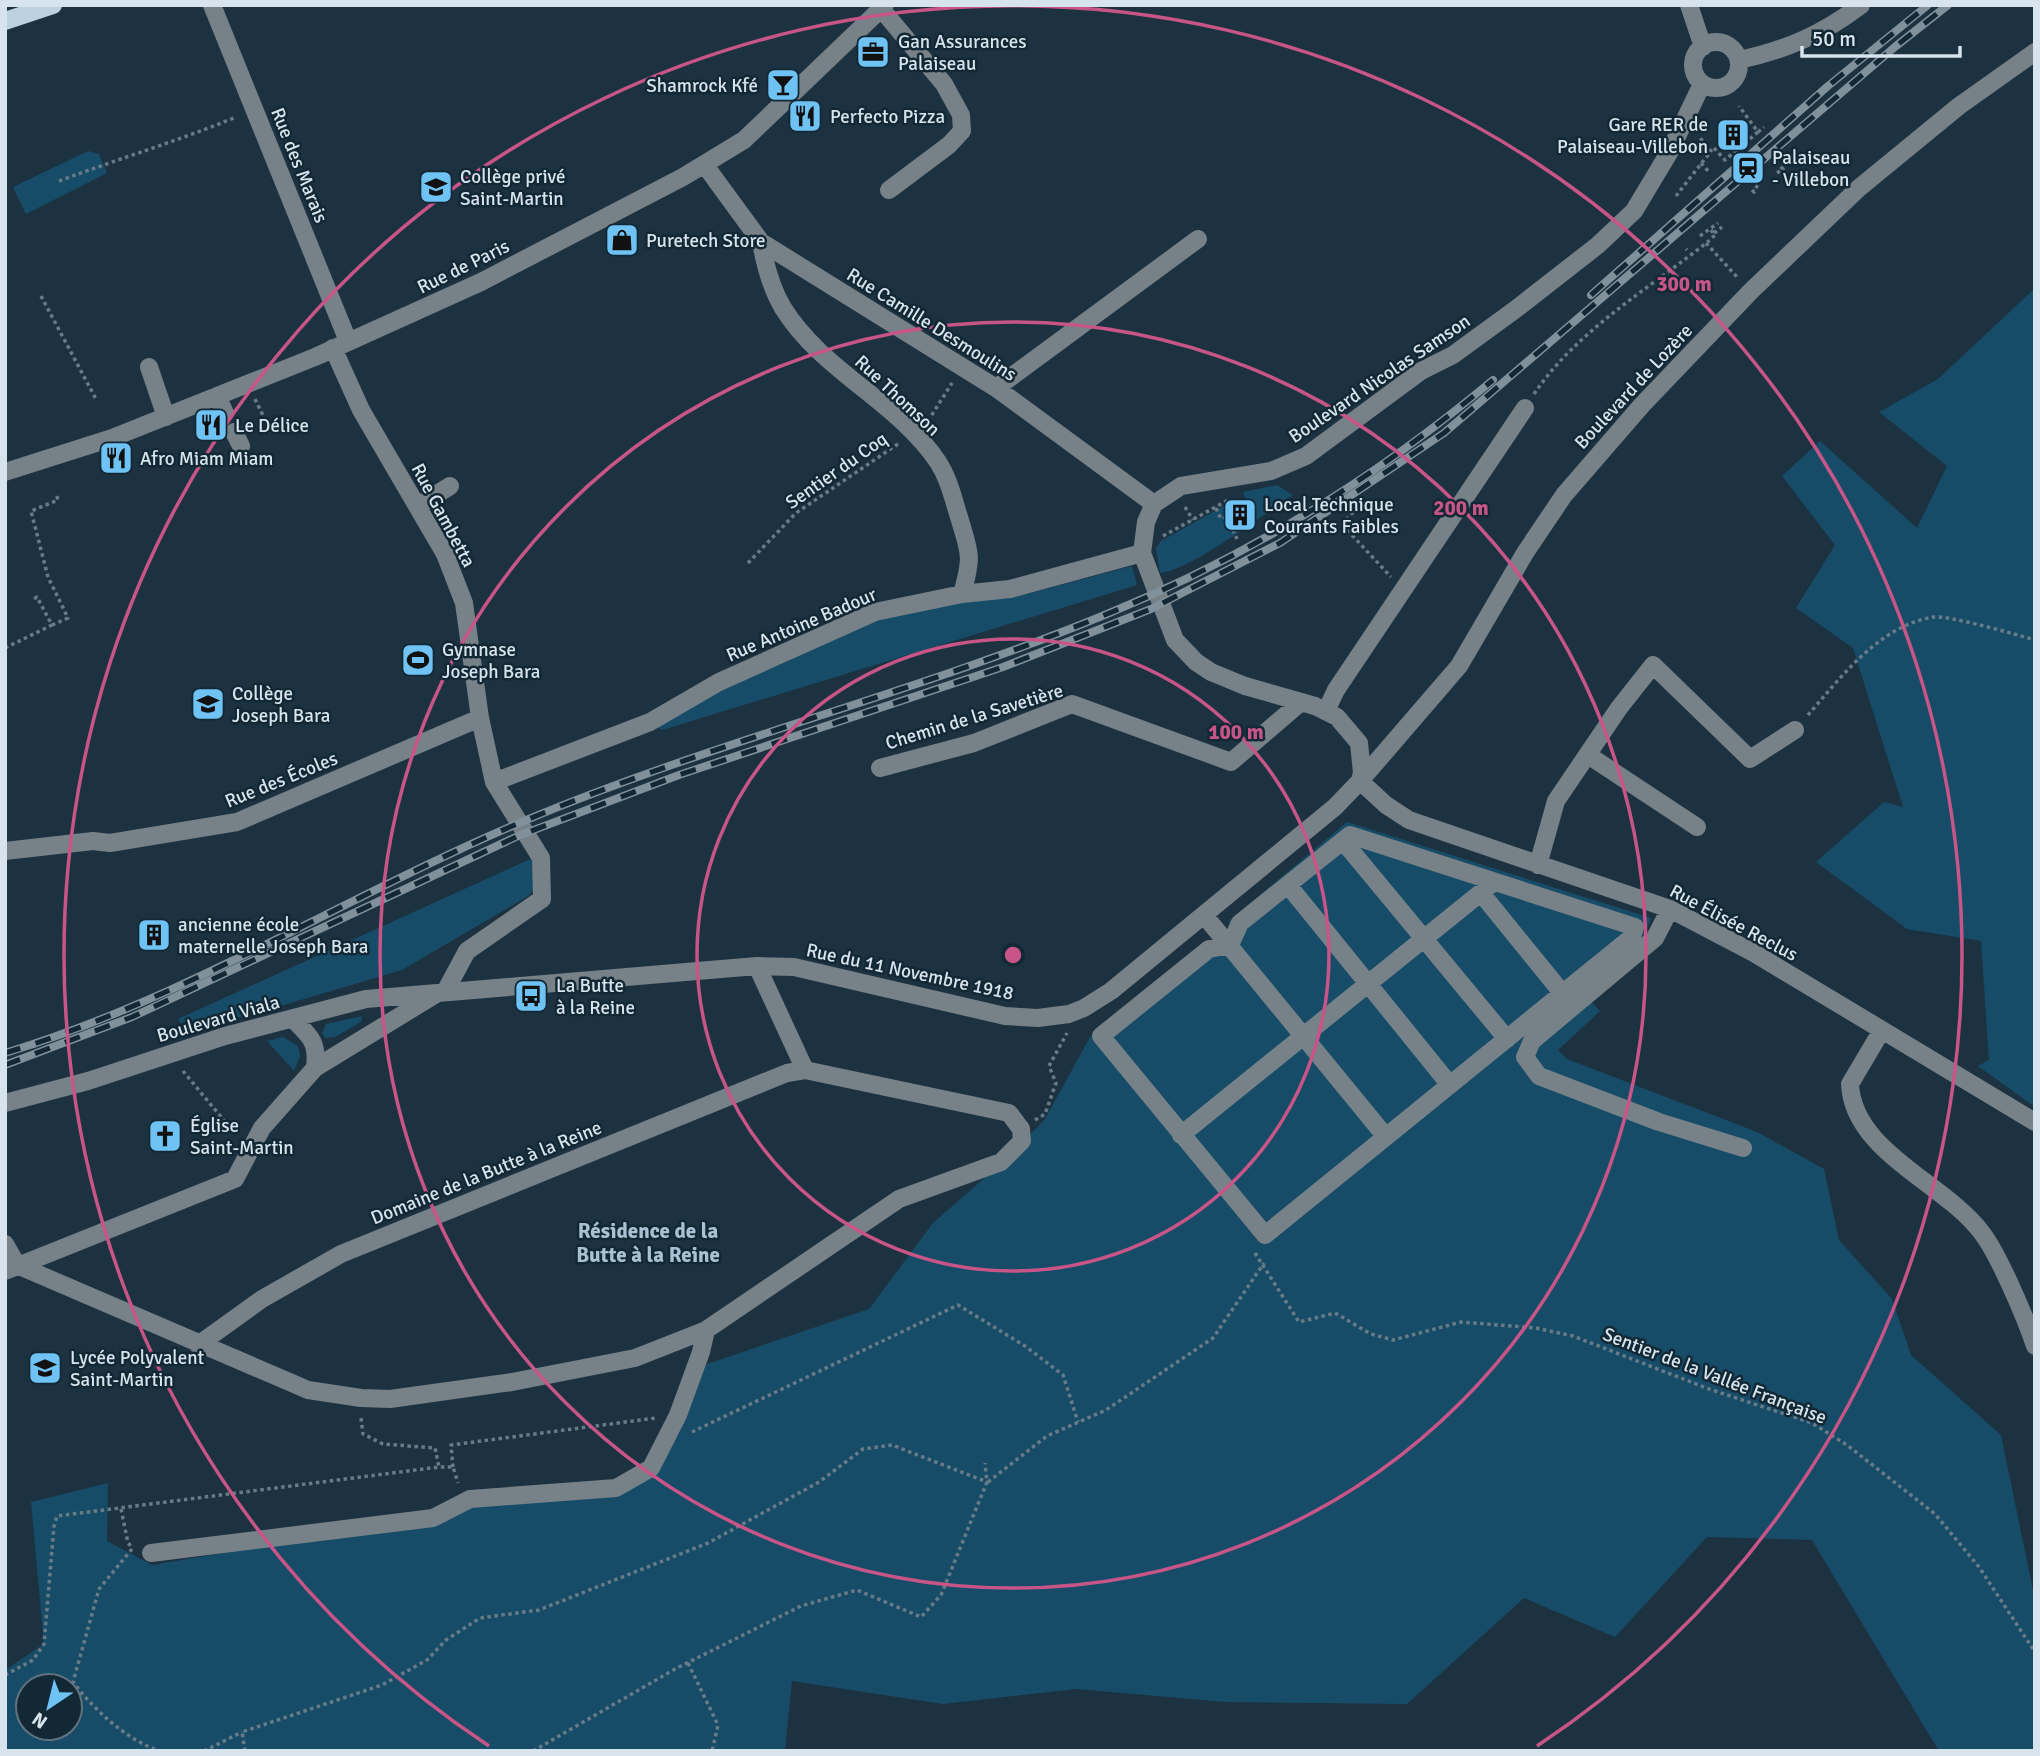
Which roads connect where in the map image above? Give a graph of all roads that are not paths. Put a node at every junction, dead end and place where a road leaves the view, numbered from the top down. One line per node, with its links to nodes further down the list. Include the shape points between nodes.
1 (53, 5): 6 (main road)
2 (212, 5): 15 (street, Rue des Marais)
3 (1689, 5): 7 (street)
4 (1861, 5): 9 (street, via 1810,39)
5 (880, 7): 11 (street, Rue de Paris, via 744,140); 12 (street, via 944,84 961,115 962,131)
6 (5, 21)
7 (1703, 47): 9 (street, via 1724,44); 10 (street, via 1693,65)
8 (2035, 51): 32 (street, Boulevard de Lozère, via 1859,188 1642,405 1564,495 1459,666)
9 (1739, 60): 10 (street, via 1732,83 1714,88)
10 (1702, 84): 22 (street, Boulevard Nicolas Samson, via 1634,211 1598,246 1516,309 1453,355 1421,371 1306,456 1270,471 1181,486)
11 (704, 164): 14 (street, Rue Camille Desmoulins); 15 (street, Rue de Paris, via 481,282)
12 (889, 190)
13 (1198, 239): 17 (street)
14 (761, 243): 17 (street, Rue Camille Desmoulins); 25 (street, Rue Thomson, via 766,269 783,308 816,348 916,435 938,463 949,484 971,560)
15 (341, 345): 19 (street, Rue de Paris, via 221,405); 23 (street, Rue Gambetta, via 361,410)
16 (149, 368): 19 (street)
17 (996, 388): 22 (street, Rue Camille Desmoulins)
18 (1525, 408): 27 (street)
19 (166, 417): 20 (street, Rue de Paris)
20 (5, 472)
21 (450, 486): 23 (street)
22 (1154, 504): 24 (street, via 1146,522)
23 (418, 506): 28 (street, Rue Gambetta, via 445,554 464,603)
24 (1142, 554): 25 (street, Rue Antoine Badour, via 1010,589); 26 (street, via 1167,622 1186,653 1228,680)
25 (962, 594): 33 (street, Rue Antoine Badour, via 875,612 719,682 650,722)
26 (1301, 702): 27 (street); 31 (street, Chemin de la Savetière, via 1231,762 1072,704 974,743)
27 (1326, 711): 32 (street, via 1346,725 1359,743)
28 (480, 718): 33 (street, Rue Gambetta); 36 (street, Rue des Écoles, via 237,822 110,843)
29 (1795, 730): 30 (street, via 1750,759 1653,665)
30 (1588, 755): 34 (street); 37 (street, via 1556,801)
31 (880, 768)
32 (1360, 781): 37 (street, Rue Élisée Reclus, via 1409,820); 41 (street, Rue du 11 Novembre 1918)
33 (494, 782): 46 (street, Rue Gambetta, via 541,858 542,899 467,951)
34 (1698, 827)
35 (1343, 841): 38 (street); 39 (street, via 1350,835); 42 (street)
36 (5, 850)
37 (1538, 865): 40 (street, Rue Élisée Reclus)
38 (1288, 884): 43 (street, via 1240,923); 45 (street)
39 (1487, 887): 42 (street); 47 (street); 47 (street, via 1635,927 1632,937)
40 (1670, 909): 49 (street, Rue Élisée Reclus); 59 (street, via 1655,938 1532,1041 1527,1063 1539,1076)
41 (1205, 915): 43 (street); 44 (street, Rue du 11 Novembre 1918, via 1084,1009 1038,1018 1005,1016 794,967)
42 (1424, 939): 45 (street); 51 (street)
43 (1230, 945): 50 (street); 57 (street, via 1209,950 1101,1036)
44 (757, 966): 46 (street, Rue du 11 Novembre 1918); 53 (street)
45 (1368, 984): 50 (street); 54 (street)
46 (446, 990): 48 (street, Boulevard Viala, via 366,999); 52 (street)
47 (1563, 993): 51 (street)
48 (293, 1018): 52 (street, via 310,1035 317,1051); 55 (street, Boulevard Viala)
49 (1882, 1030): 56 (street, Rue Élisée Reclus); 64 (street, via 1850,1084 1855,1114 1863,1128 1984,1235)
50 (1304, 1036): 57 (street); 58 (street)
51 (1507, 1039): 54 (street)
52 (315, 1068): 61 (street, via 262,1128 235,1178)
53 (805, 1070): 62 (street, Domaine de la Butte à la Reine, via 1009,1113 1021,1129 1022,1140 1001,1163 899,1199); 63 (street, Domaine de la Butte à la Reine, via 787,1073 341,1254 262,1299)
54 (1450, 1085): 58 (street)
55 (5, 1103)
56 (2035, 1122)
57 (1181, 1135): 58 (street, via 1265,1235)
58 (1386, 1137)
59 (1743, 1148)
60 (5, 1244): 61 (street)
61 (11, 1268): 63 (street)
62 (706, 1330): 63 (street, via 635,1358 390,1399 308,1390); 65 (street, via 662,1450 651,1468 616,1488 470,1499 433,1518)
63 (198, 1345)
64 (2035, 1346)
65 (142, 1550)

